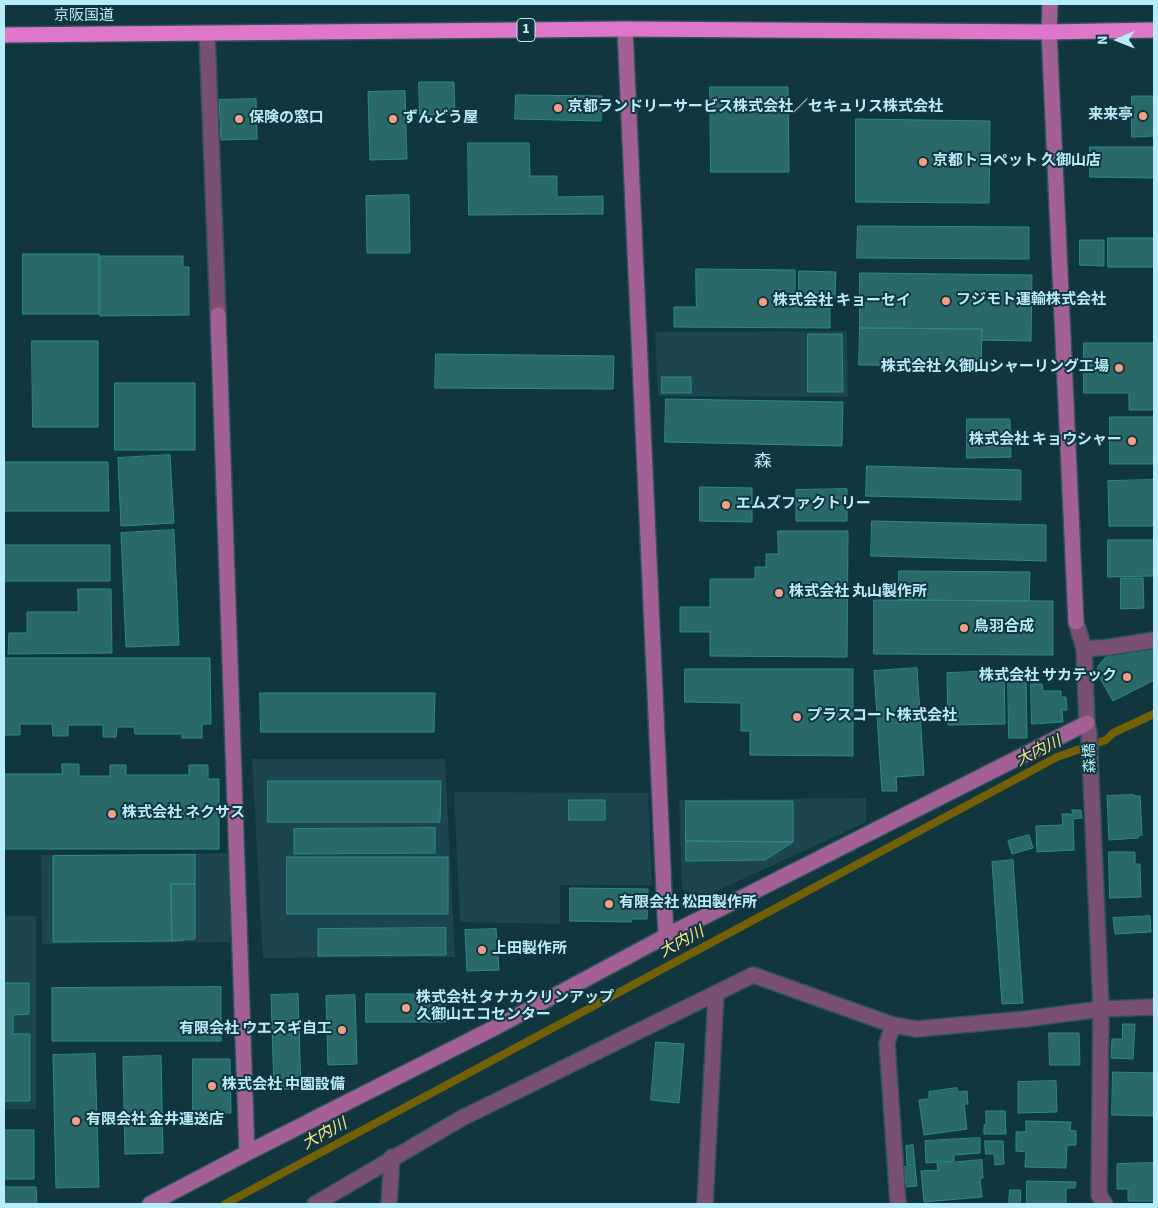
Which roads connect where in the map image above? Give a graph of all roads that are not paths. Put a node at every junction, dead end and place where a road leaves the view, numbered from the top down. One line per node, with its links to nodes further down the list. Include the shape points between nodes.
1 (1050, 4): 4 (street)
2 (625, 29): 4 (highway, 京阪国道 / 1); 5 (highway, 京阪国道 / 1); 10 (street)
3 (1154, 30): 4 (highway, 京阪国道 / 1)
4 (1049, 32): 8 (street, 森橋, via 1076,622)
5 (207, 34): 6 (highway, 京阪国道 / 1); 15 (street)
6 (4, 35)
7 (1154, 640): 8 (street)
8 (1084, 649): 9 (street, 森橋)
9 (1088, 728): 10 (street); 13 (street, 森橋)
10 (666, 936): 15 (street)
11 (716, 993): 14 (street, via 753,975); 16 (street, via 462,1118); 20 (street)
12 (1154, 1007): 13 (street)
13 (1101, 1009): 14 (street, via 917,1029); 22 (street, 森橋, via 1099,1195)
14 (893, 1025): 21 (street, via 887,1044)
15 (247, 1153): 17 (street)
16 (392, 1157): 18 (street); 19 (street)
17 (150, 1204)
18 (315, 1204)
19 (389, 1204)
20 (705, 1204)
21 (898, 1204)
22 (1105, 1204)

